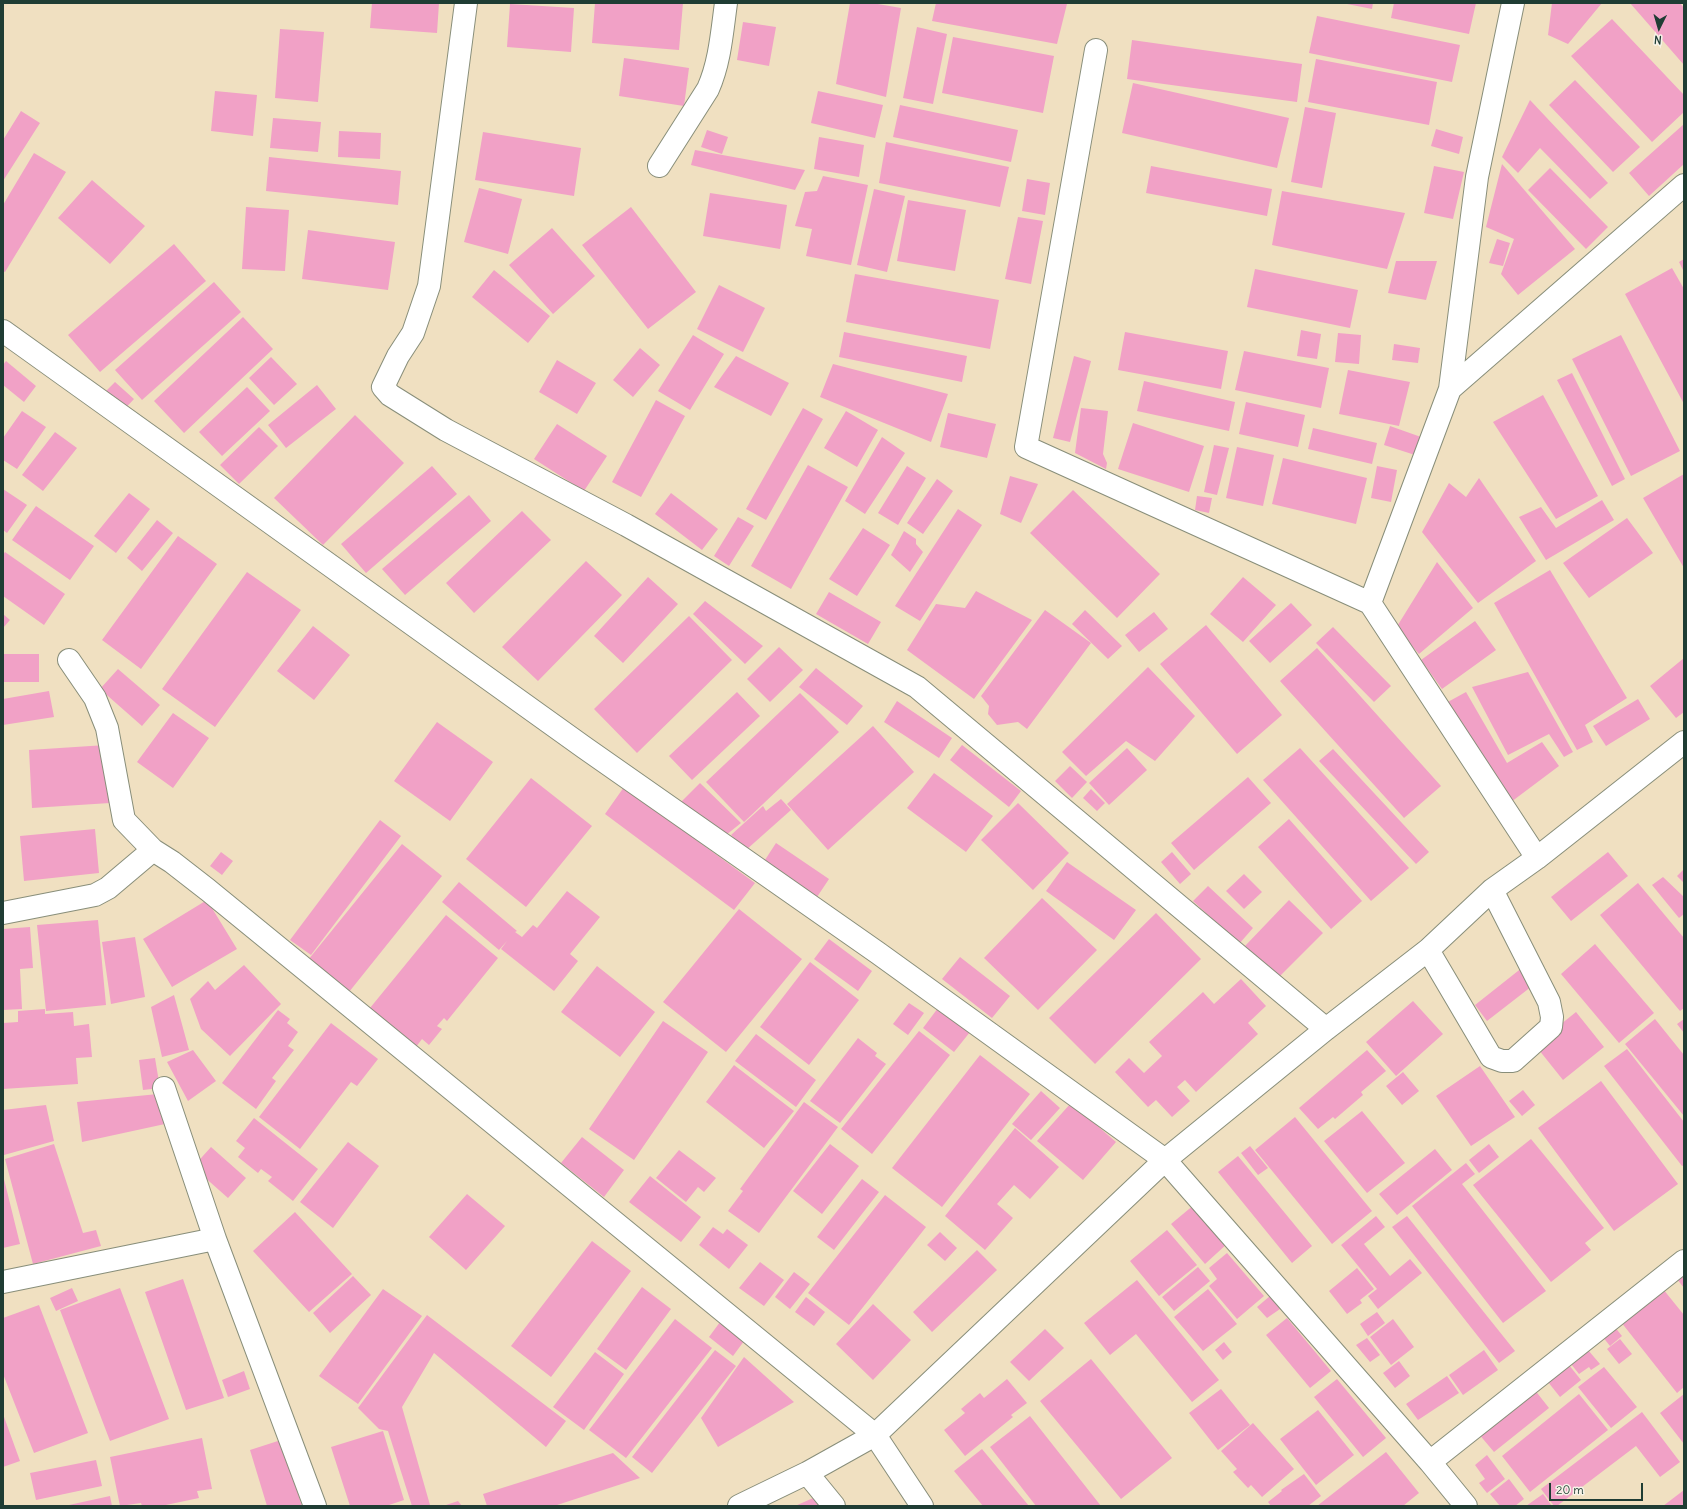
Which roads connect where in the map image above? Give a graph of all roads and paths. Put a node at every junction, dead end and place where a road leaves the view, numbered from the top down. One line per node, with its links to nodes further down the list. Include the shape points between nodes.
1 (466, 3): 17 (street, via 429,286 413,333 398,356 383,388 446,430 626,525 917,687)
2 (726, 3): 5 (street, via 714,77)
3 (1513, 3): 8 (street, via 1478,177)
4 (1096, 50): 9 (street, via 1026,448)
5 (659, 166)
6 (1684, 185): 8 (street)
7 (3, 331): 19 (street)
8 (1450, 389): 9 (street)
9 (1370, 602): 13 (street)
10 (70, 660): 12 (street, via 95,698 108,728 124,820)
11 (1684, 742): 13 (street)
12 (153, 850): 15 (street, via 108,888 95,895); 23 (street, via 208,890)
13 (1537, 858): 14 (street)
14 (1492, 890): 16 (street); 16 (street, via 1549,1002 1551,1027 1513,1061 1502,1061 1492,1057)
15 (3, 913)
16 (1428, 950): 17 (street)
17 (1326, 1029): 19 (street)
18 (164, 1088): 20 (street)
19 (1166, 1160): 23 (street); 24 (street)
20 (215, 1239): 22 (street); 26 (street)
21 (1684, 1261): 24 (street)
22 (3, 1282)
23 (875, 1435): 25 (street); 29 (street)
24 (1430, 1462): 30 (street)
25 (806, 1473): 27 (street); 28 (street)
26 (315, 1506)
27 (739, 1506)
28 (834, 1506)
29 (922, 1506)
30 (1466, 1506)

